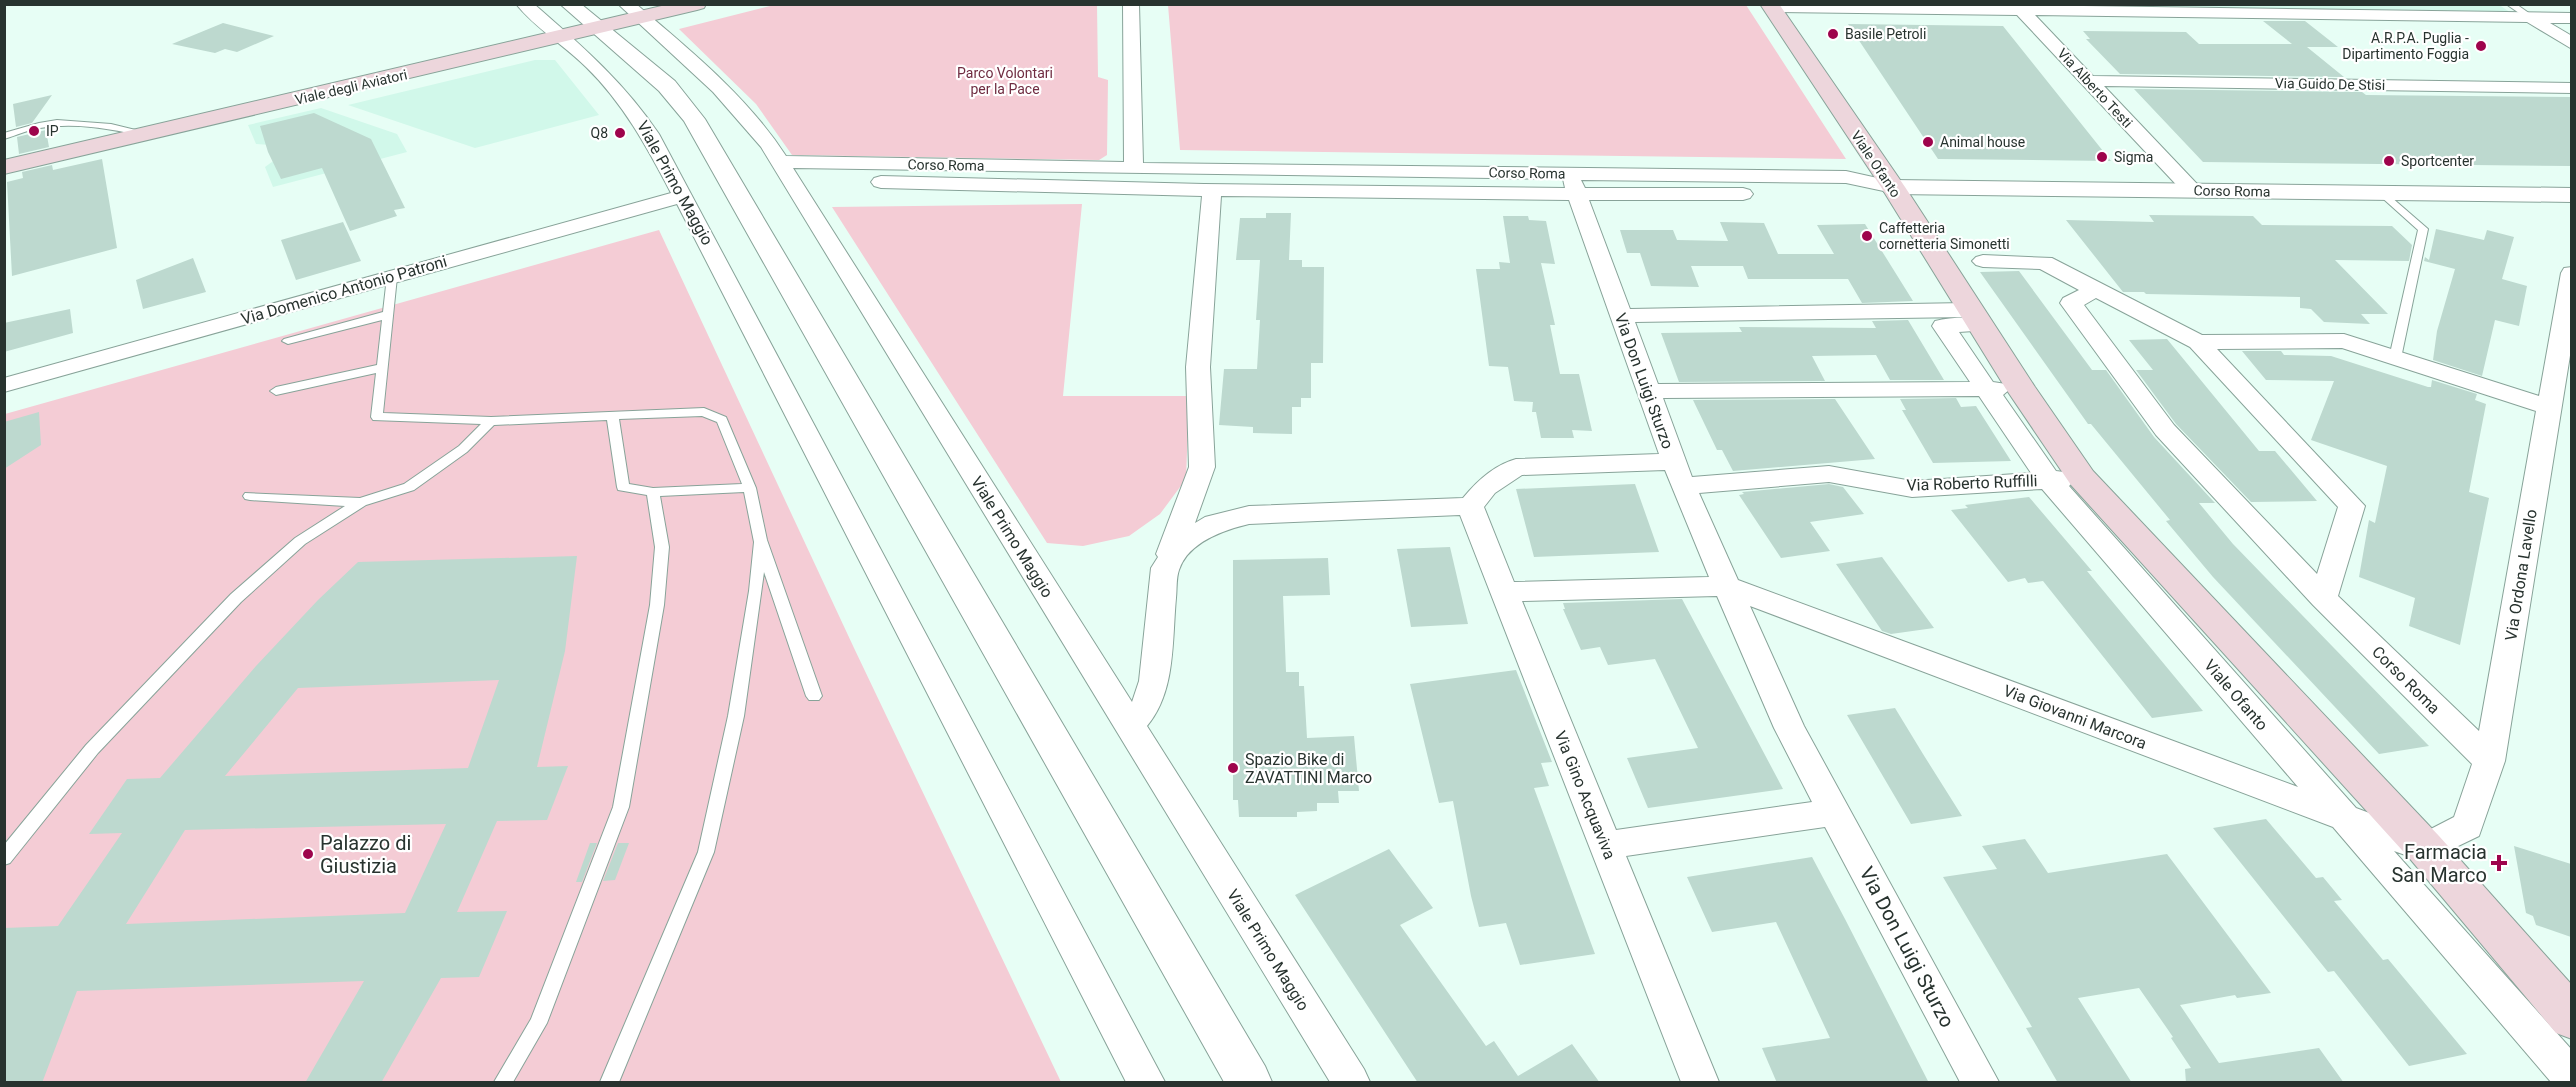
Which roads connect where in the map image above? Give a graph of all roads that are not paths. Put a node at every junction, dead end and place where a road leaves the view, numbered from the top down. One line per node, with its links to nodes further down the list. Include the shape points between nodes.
1 (524, 4): 13 (street, Viale Primo Maggio)
2 (569, 4): 12 (street)
3 (626, 4): 9 (street, Viale Primo Maggio)
4 (697, 4): 9 (main road, Viale degli Aviatori)
5 (1131, 4): 20 (street)
6 (2510, 4): 10 (lane)
7 (1770, 6): 8 (street); 25 (main road, Viale Ofanto)
8 (2022, 11): 10 (street); 15 (street, Via Alberto Testi)
9 (642, 18): 12 (main road, Viale degli Aviatori); 21 (street, Viale Primo Maggio, via 709,76 749,118)
10 (2532, 18): 11 (street); 14 (street)
11 (2571, 18)
12 (597, 28): 13 (main road, Viale degli Aviatori); 75 (street, via 667,86 694,119)
13 (561, 37): 17 (main road, Viale degli Aviatori); 30 (street, Viale Primo Maggio, via 617,90 650,134)
14 (2571, 44)
15 (2089, 81): 16 (street, Via Guido De Stisi); 27 (street, Via Alberto Testi)
16 (2571, 88)
17 (147, 134): 18 (lane, via 65,122); 19 (main road, Viale degli Aviatori)
18 (4, 136)
19 (4, 167)
20 (1134, 169): 22 (street, Corso Roma); 23 (street, Corso Roma)
21 (784, 171): 22 (street, Corso Roma); 63 (street, Viale Primo Maggio)
22 (1112, 178): 23 (street, Corso Roma)
23 (1160, 179): 24 (street, Corso Roma); 26 (street, Corso Roma)
24 (1573, 184): 25 (street, Corso Roma, via 1863,193); 26 (street, Corso Roma); 36 (street, Via Don Luigi Sturzo)
25 (1893, 187): 27 (street, Corso Roma); 37 (main road, Viale Ofanto)
26 (1212, 190): 58 (street, via 1198,366 1202,467)
27 (2192, 190): 28 (street, Corso Roma)
28 (2383, 193): 29 (street, Corso Roma); 40 (lane, via 2423,229)
29 (2571, 195)
30 (684, 196): 33 (street, Via Domenico Antonio Patroni); 74 (street, Viale Primo Maggio)
31 (1983, 261): 34 (street, via 2044,263)
32 (2571, 273): 47 (street, Via Ordona Lavello)
33 (392, 277): 35 (lane); 42 (street, Via Domenico Antonio Patroni)
34 (2095, 290): 39 (street); 61 (street, Corso Roma, via 2070,303 2165,430)
35 (386, 315): 38 (lane); 41 (lane)
36 (1620, 316): 37 (street); 46 (street, Via Don Luigi Sturzo)
37 (1975, 318): 43 (street, Viale Ofanto, via 1943,326); 44 (main road, Viale Ofanto)
38 (288, 341)
39 (2198, 342): 40 (street, via 2344,341); 61 (street, via 2352,506)
40 (2396, 357): 47 (street)
41 (381, 368): 45 (lane); 49 (lane, via 377,417)
42 (4, 385)
43 (1985, 389): 44 (street); 46 (street); 51 (street, Viale Ofanto)
44 (2021, 389): 51 (main road, Viale Ofanto)
45 (276, 391)
46 (1648, 391): 50 (street, Via Don Luigi Sturzo)
47 (2547, 406): 64 (street, Via Ordona Lavello)
48 (612, 415): 49 (lane); 52 (lane, via 704,412 722,420); 53 (lane, via 623,487)
49 (491, 421): 55 (lane, via 463,449 409,487)
50 (1678, 474): 51 (street, Via Roberto Ruffilli, via 1829,474 1912,489); 56 (street, via 1516,467 1486,487); 59 (street, Via Don Luigi Sturzo)
51 (2066, 479): 66 (street, Viale Ofanto); 68 (main road, Viale Ofanto)
52 (750, 488): 53 (lane); 57 (lane)
53 (653, 492): 72 (lane, via 662,547 657,605 621,807 538,1023)
54 (250, 495): 55 (lane)
55 (361, 502): 69 (lane, via 300,541 236,598 92,749)
56 (1470, 506): 58 (street, via 1249,515 1214,523 1186,540); 60 (street, Via Gino Acquaviva)
57 (760, 540): 62 (lane); 73 (lane, via 736,716 706,852)
58 (1165, 568): 63 (street, via 1154,681 1145,707)
59 (1726, 586): 60 (street); 65 (street, Via Don Luigi Sturzo, via 1789,728); 66 (street, Via Giovanni Marcora)
60 (1504, 592): 67 (street, Via Gino Acquaviva)
61 (2323, 598): 64 (street, Corso Roma)
62 (814, 696)
63 (1128, 726): 76 (street, Viale Primo Maggio)
64 (2489, 761): 68 (street, Via Ordona Lavello, via 2467,826)
65 (1834, 812): 67 (street); 78 (street, Via Don Luigi Sturzo)
66 (2343, 818): 68 (street, Via Giovanni Marcora); 71 (street, Viale Ofanto)
67 (1605, 845): 77 (street, Via Gino Acquaviva)
68 (2425, 848): 70 (main road, Viale Ofanto)
69 (4, 858)
70 (2571, 1018)
71 (2571, 1078)
72 (503, 1083)
73 (610, 1083)
74 (1146, 1083)
75 (1249, 1083)
76 (1351, 1083)
77 (1700, 1083)
78 (1980, 1083)

